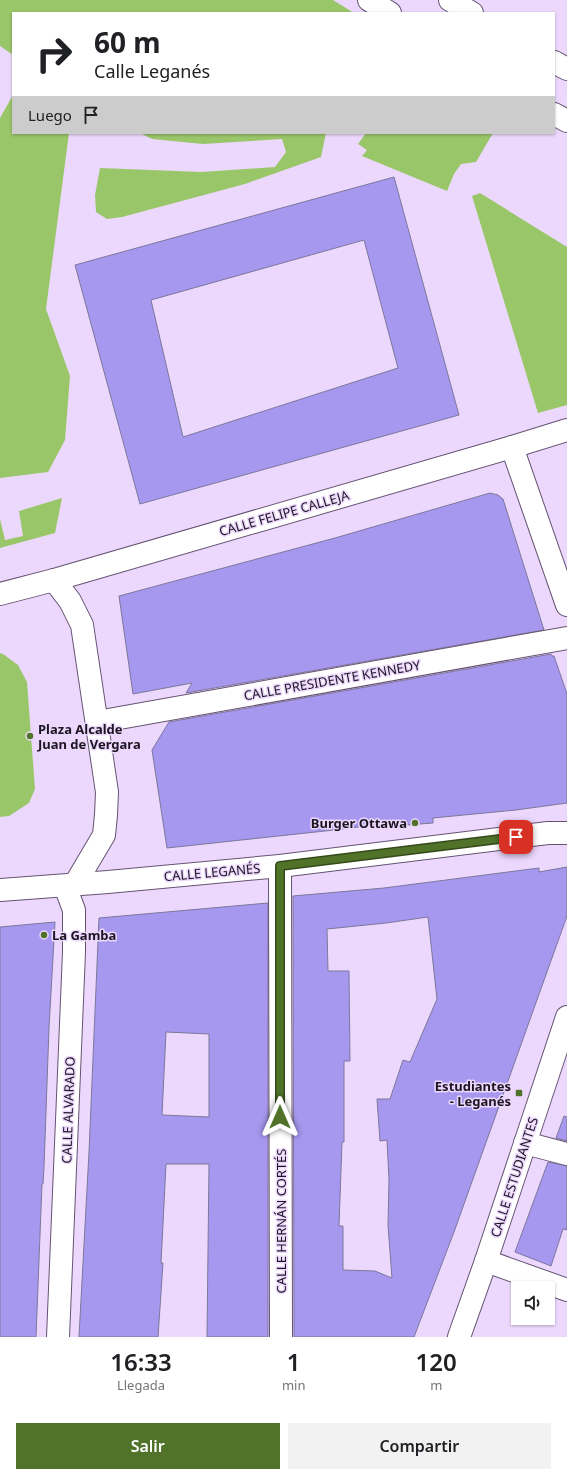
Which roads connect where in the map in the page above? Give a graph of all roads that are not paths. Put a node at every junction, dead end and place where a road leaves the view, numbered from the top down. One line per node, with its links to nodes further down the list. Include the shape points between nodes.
1 (369, 0): 3 (street)
2 (450, 0): 4 (street)
3 (388, 12)
4 (470, 12)
5 (555, 63): 6 (street)
6 (567, 69)
7 (555, 115): 8 (street)
8 (567, 121)
9 (567, 430): 10 (street, CALLE FELIPE CALLEJA)
10 (512, 448): 11 (street, CALLE FELIPE CALLEJA); 13 (street)
11 (54, 580): 12 (street, CALLE FELIPE CALLEJA); 15 (street, via 70,601 82,625)
12 (0, 594)
13 (567, 605)
14 (567, 638): 15 (street, CALLE PRESIDENTE KENNEDY)
15 (97, 722): 18 (street, via 107,792 104,835)
16 (567, 833): 17 (street, CALLE LEGANÉS, via 548,833)
17 (280, 866): 18 (street, CALLE LEGANÉS); 26 (street, CALLE HERNÁN CORTÉS)
18 (70, 885): 19 (street, CALLE LEGANÉS); 25 (street, CALLE ALVARADO, via 74,910 74,952)
19 (0, 890)
20 (567, 1017): 21 (street, CALLE ESTUDIANTES)
21 (525, 1143): 22 (street); 23 (street, CALLE ESTUDIANTES)
22 (567, 1154)
23 (486, 1261): 24 (street); 27 (street, CALLE ESTUDIANTES)
24 (567, 1290)
25 (58, 1337)
26 (281, 1337)
27 (459, 1337)

